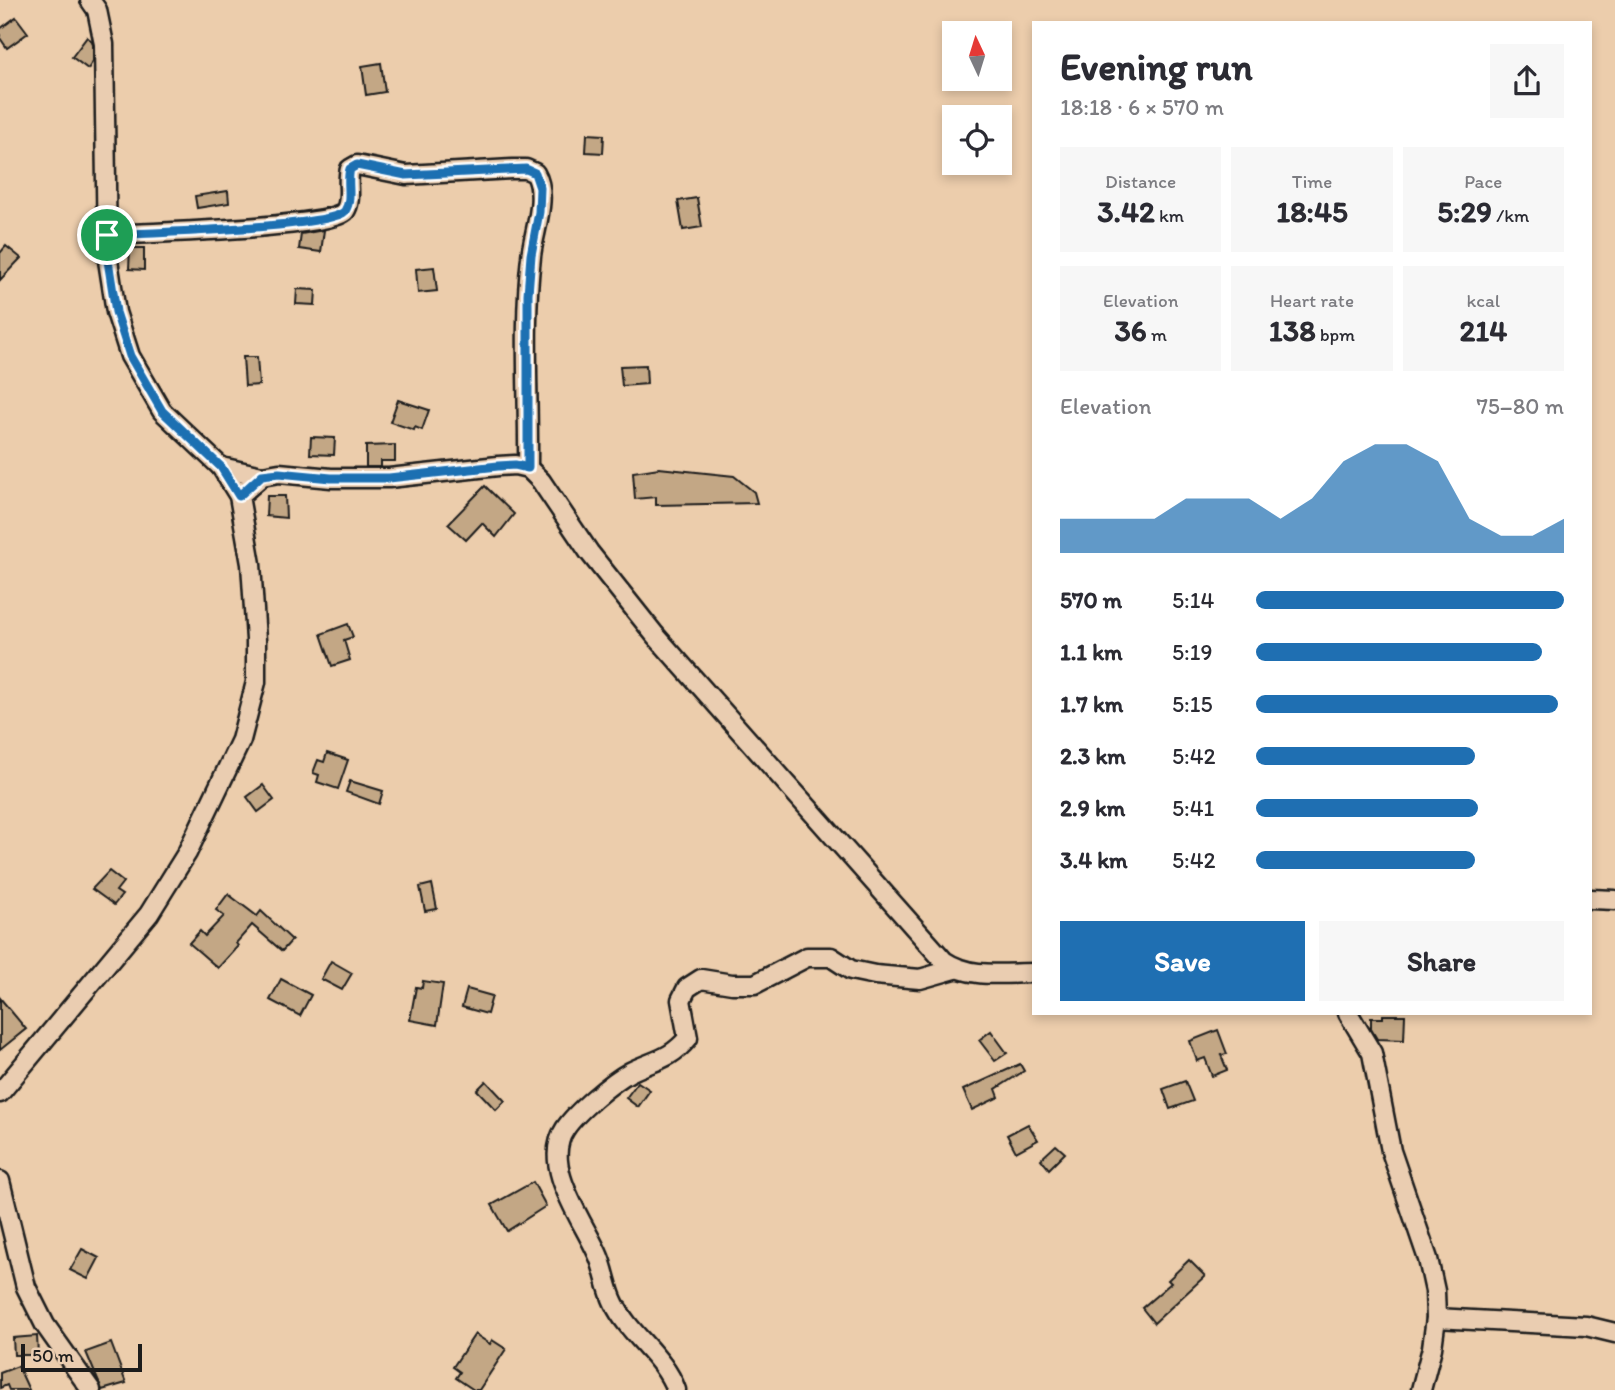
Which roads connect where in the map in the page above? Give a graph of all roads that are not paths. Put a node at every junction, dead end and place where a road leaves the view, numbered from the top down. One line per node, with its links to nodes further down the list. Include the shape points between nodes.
1 (90, 0): 2 (street, via 97,10 104,44)
2 (107, 235): 3 (street, via 116,312 130,356 162,411); 4 (street, via 284,225 336,217 345,211 348,175 357,165 406,175 519,169 535,173 540,188 528,294)
3 (221, 467): 5 (street); 6 (street)
4 (528, 468): 5 (street, via 498,466 389,478); 9 (street, via 654,635)
5 (262, 475): 6 (street)
6 (239, 496): 12 (street, via 251,564 256,640 256,682 241,740 187,853 149,914)
7 (1592, 899): 8 (street)
8 (1615, 900)
9 (955, 969): 10 (street); 18 (street, via 920,979 875,975 851,970 831,957 807,957 755,984 701,979 687,988 681,1000 688,1038 677,1052 627,1073 583,1108 564,1130 556,1153 564,1186 598,1256 613,1303)
10 (1032, 973)
11 (1349, 1015): 15 (street, via 1372,1054 1391,1151 1428,1259)
12 (0, 1093)
13 (0, 1181): 14 (street)
14 (4, 1214): 17 (street, via 26,1287 45,1325)
15 (1436, 1318): 16 (street, via 1586,1326); 19 (street)
16 (1615, 1333)
17 (91, 1390)
18 (676, 1390)
19 (1420, 1390)

